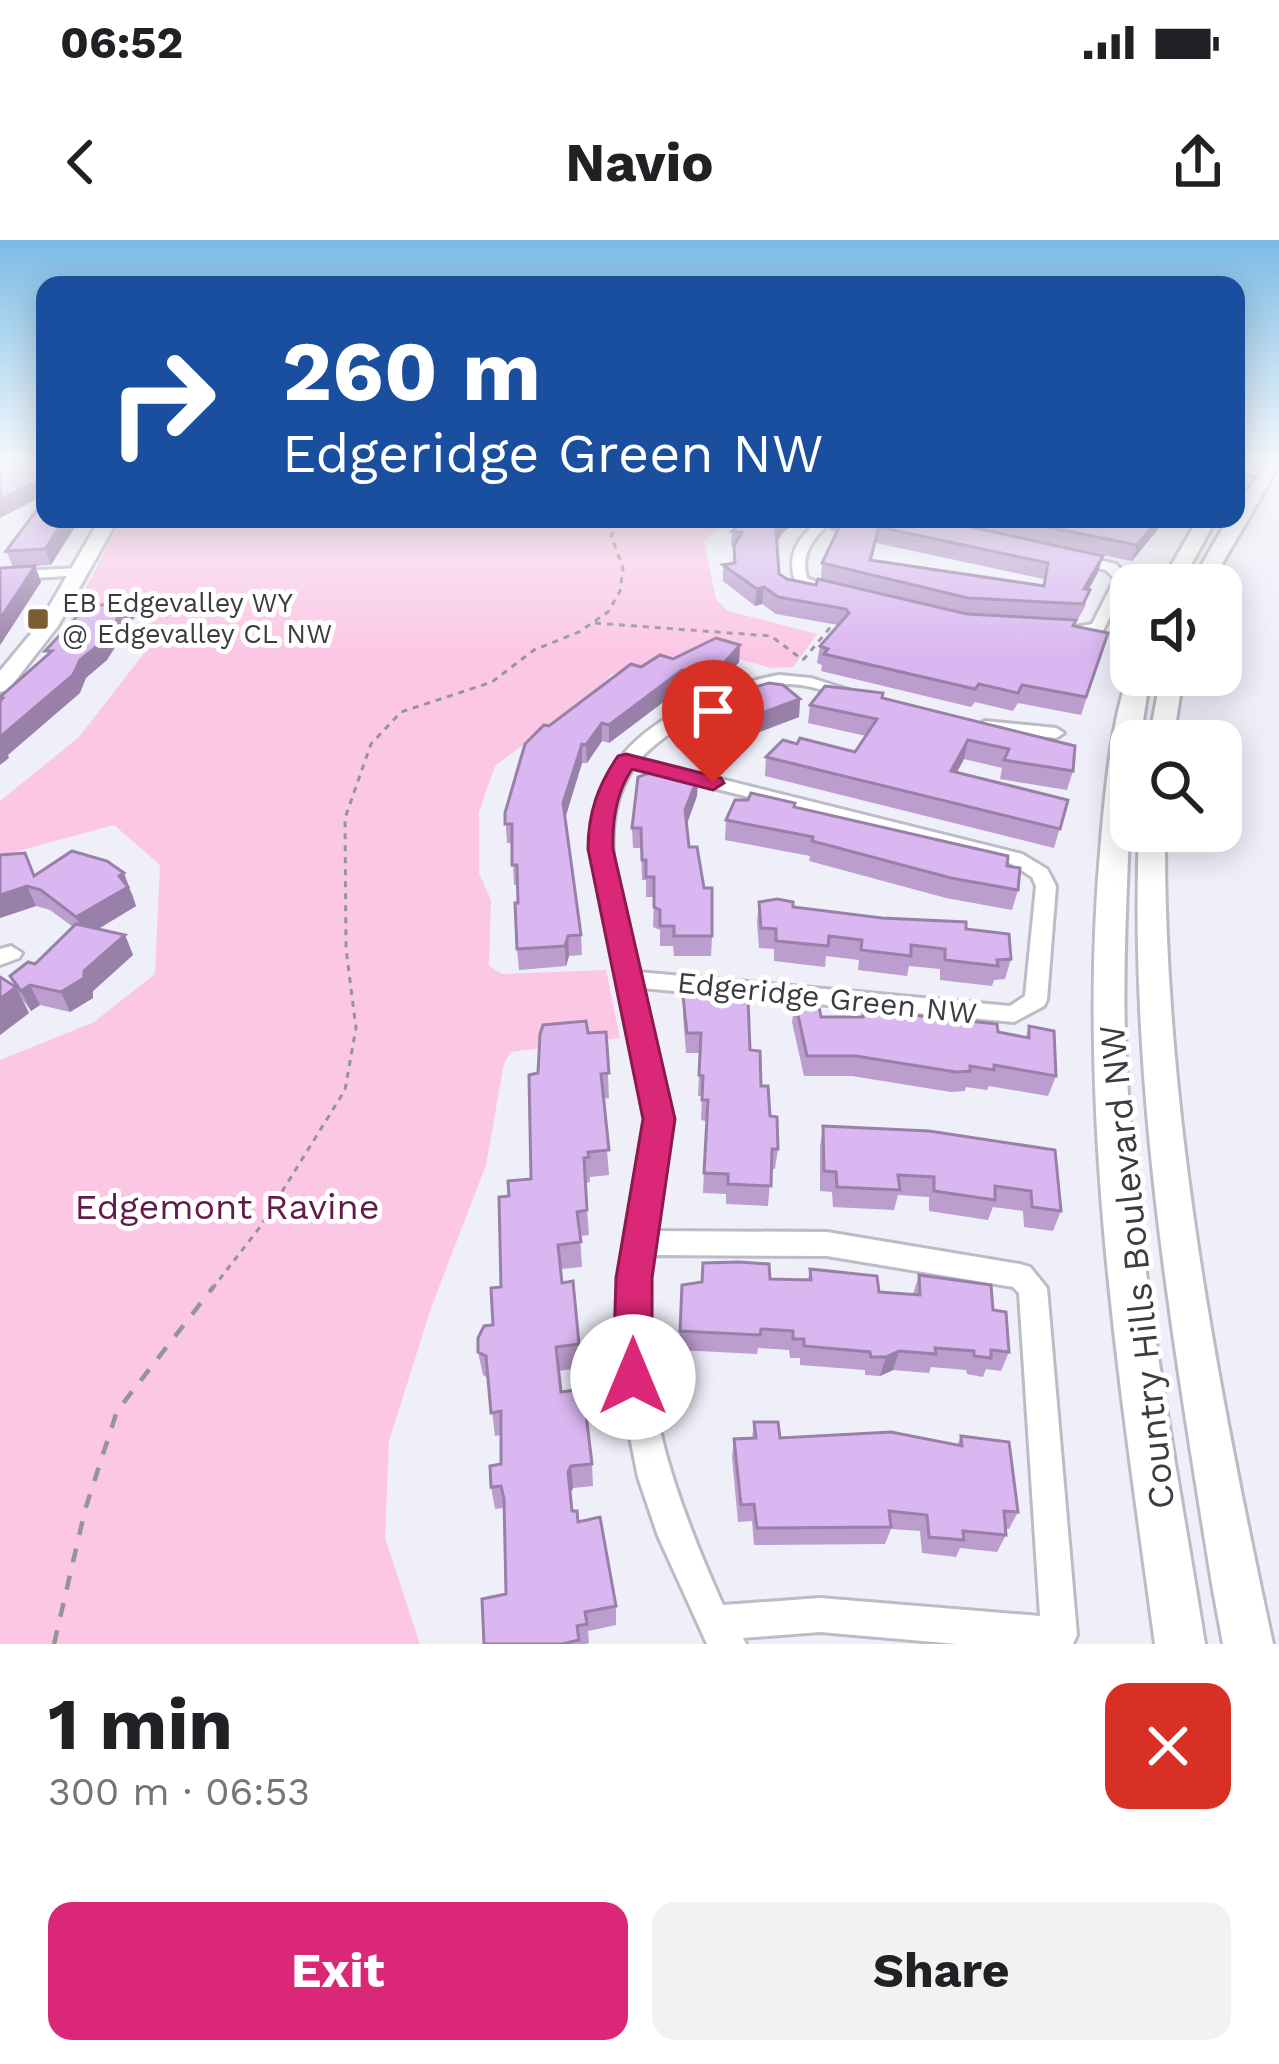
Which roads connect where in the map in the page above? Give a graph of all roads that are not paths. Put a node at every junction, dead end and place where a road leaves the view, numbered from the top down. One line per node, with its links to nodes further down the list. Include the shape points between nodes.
1 (104, 528): 8 (main road)
2 (818, 528): 10 (street, via 803,542 797,570 809,586)
3 (1202, 528): 6 (main road)
4 (1232, 528): 7 (main road)
5 (1061, 555): 11 (street, via 1111,567 1122,578 1098,628)
6 (1182, 564)
7 (1212, 564)
8 (76, 577): 9 (street); 12 (main road)
9 (0, 580)
10 (854, 598)
11 (1048, 629)
12 (0, 685)
13 (1136, 696): 22 (main road, Country Hills Boulevard NW, via 1112,837 1112,1082 1138,1352)
14 (868, 698): 17 (street, via 796,670 691,711)
15 (961, 720): 16 (street)
16 (1056, 734)
17 (626, 761): 19 (street, via 605,800 601,849); 19 (street, Edgeridge Green NW, via 1015,858 1034,867 1046,886 1036,1000 1014,1014)
18 (1152, 852): 23 (main road, Country Hills Boulevard NW, via 1163,1120)
19 (630, 979): 20 (street, via 659,1119)
20 (638, 1243): 21 (street, via 632,1332 639,1414 654,1477); 21 (street, via 827,1244 1019,1276 1034,1288 1059,1635 820,1616)
21 (719, 1637)
22 (1180, 1644)
23 (1249, 1644)

